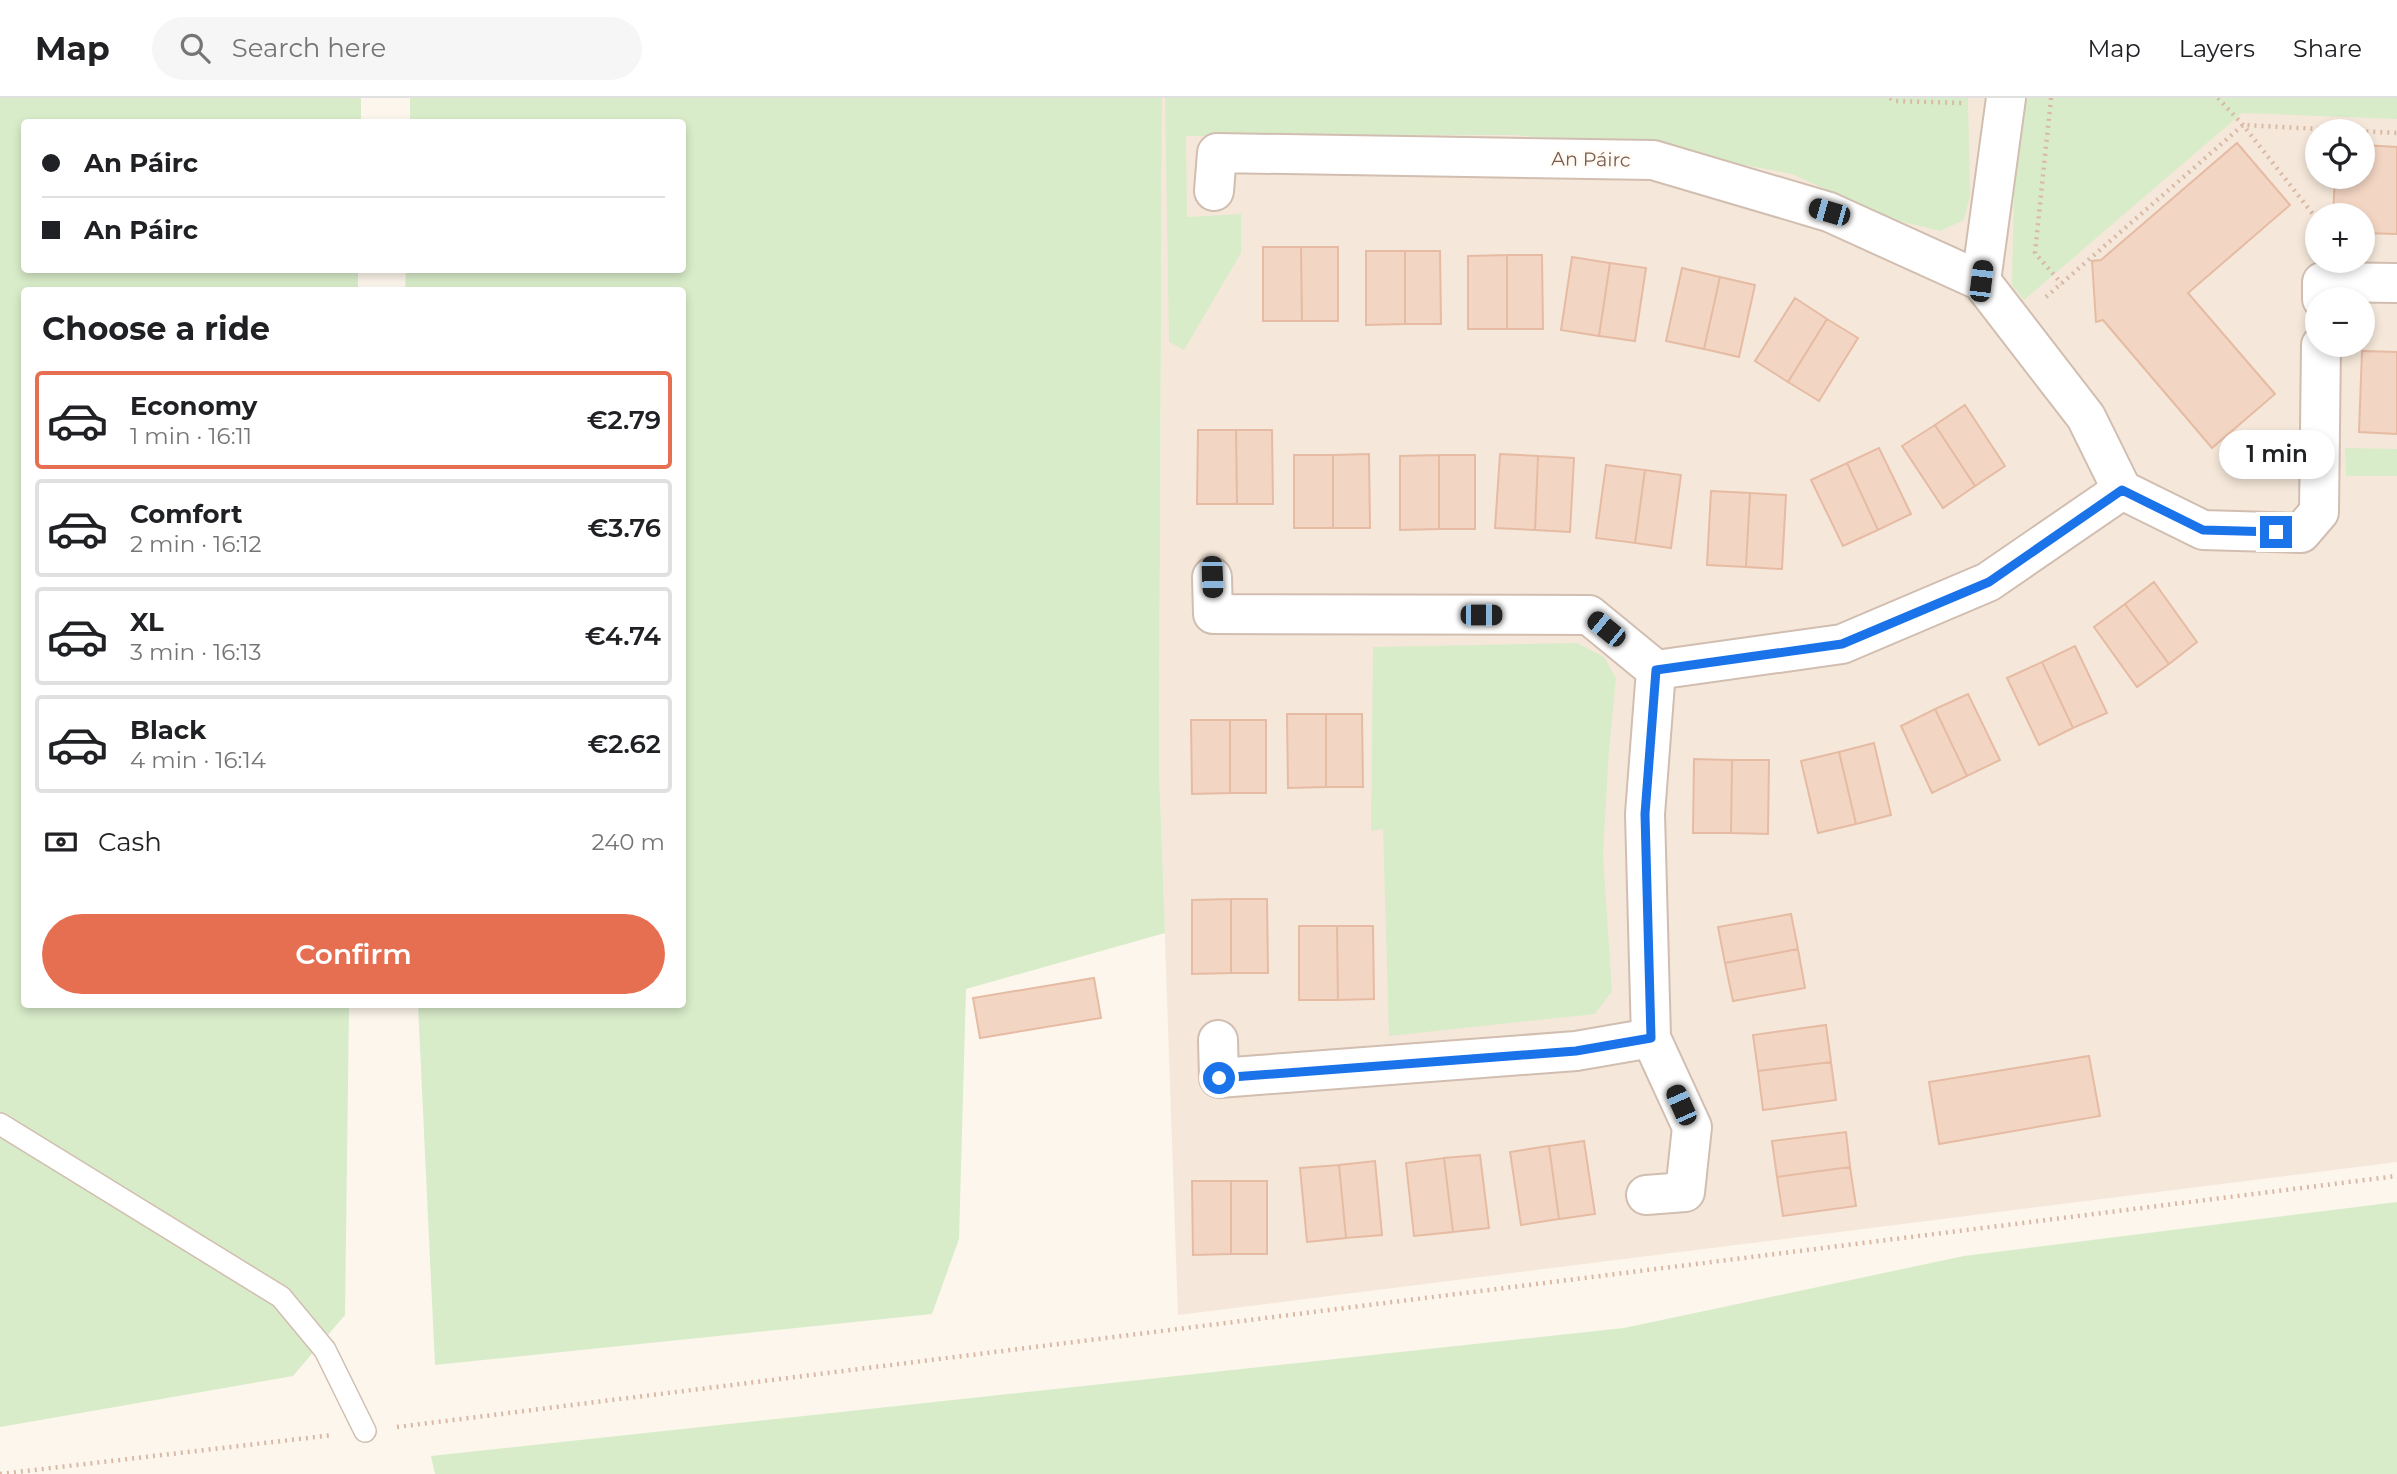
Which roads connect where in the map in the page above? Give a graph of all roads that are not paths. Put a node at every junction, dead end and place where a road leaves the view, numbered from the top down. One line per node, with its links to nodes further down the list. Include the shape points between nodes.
1 (2006, 99): 3 (street)
2 (1214, 191): 3 (street, An Páirc, via 1217,153 1653,160 1829,212)
3 (1981, 281): 7 (street, An Páirc, via 2086,417)
4 (2397, 283): 5 (street, via 2322,282)
5 (2322, 287)
6 (2321, 357): 7 (street, via 2319,512 2301,533 2203,530)
7 (2122, 490): 9 (street, via 1989,582 1842,644)
8 (1212, 577): 9 (street, via 1213,614 1589,615)
9 (1656, 670): 10 (street, via 1645,814)
10 (1651, 1038): 11 (street, via 1576,1051 1219,1078); 13 (street, via 1692,1127 1685,1192)
11 (1218, 1040)
12 (0, 1124): 14 (lane, via 281,1297 325,1350)
13 (1646, 1195)
14 (365, 1431)

